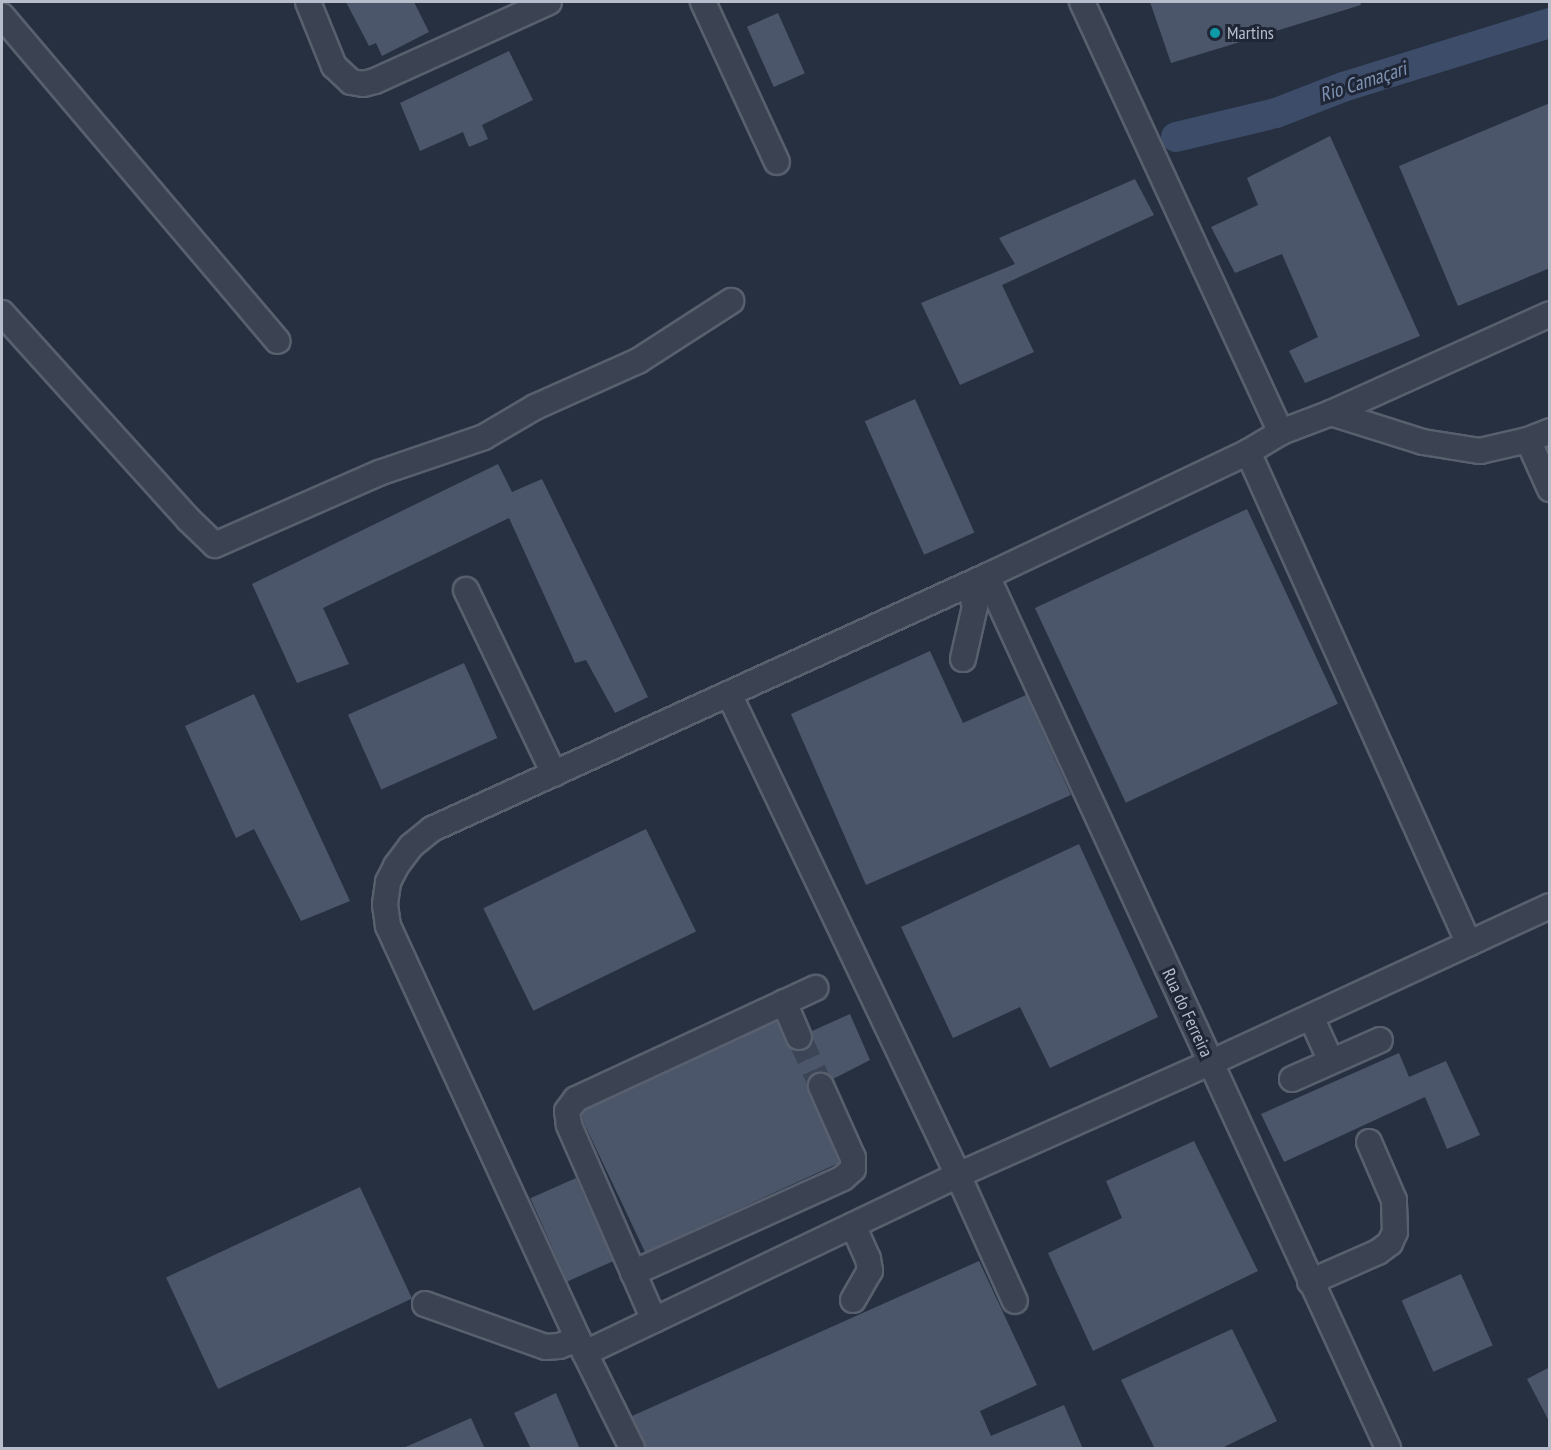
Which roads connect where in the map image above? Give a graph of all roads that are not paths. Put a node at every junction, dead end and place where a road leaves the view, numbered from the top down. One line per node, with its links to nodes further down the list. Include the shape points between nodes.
1 (308, 2): 2 (street, via 334,66 351,82 363,84)
2 (549, 2)
3 (704, 2): 6 (street)
4 (1082, 2): 12 (street)
5 (2, 16): 10 (street)
6 (777, 162)
7 (730, 301): 8 (street, via 638,361 535,407 484,437 379,473 215,545)
8 (2, 313)
9 (1550, 314): 11 (street)
10 (278, 342)
11 (1330, 413): 12 (street); 13 (street, via 1449,448 1480,451)
12 (1281, 432): 14 (street)
13 (1539, 435): 15 (street)
14 (1248, 452): 16 (street); 22 (street)
15 (1550, 489)
16 (978, 581): 18 (street); 19 (street); 29 (street, Rua do Ferreira)
17 (466, 590): 20 (street)
18 (963, 659)
19 (729, 694): 20 (street); 33 (street)
20 (554, 774): 41 (street, via 432,830 411,846 388,882 385,904 388,926 400,955)
21 (1550, 906): 22 (street)
22 (1469, 944): 25 (street)
23 (815, 988): 24 (street)
24 (784, 1002): 26 (street); 35 (street, via 576,1099 567,1110 569,1125)
25 (1311, 1017): 28 (street); 29 (street)
26 (799, 1037)
27 (1380, 1040): 28 (street)
28 (1331, 1061): 30 (street)
29 (1210, 1064): 33 (street); 36 (street, Rua do Ferreira)
30 (1292, 1079)
31 (821, 1086): 35 (street, via 853,1158 854,1169 843,1178)
32 (1369, 1142): 36 (street, via 1394,1200 1395,1232 1390,1243 1378,1252)
33 (958, 1175): 34 (street); 38 (street)
34 (853, 1225): 37 (street, via 870,1271); 40 (street)
35 (633, 1273): 40 (street)
36 (1310, 1281): 43 (street, Rua do Ferreira)
37 (853, 1300)
38 (1015, 1301)
39 (425, 1304): 41 (street, via 546,1347)
40 (654, 1320): 41 (street)
41 (582, 1346): 42 (street)
42 (632, 1449)
43 (1388, 1449)

